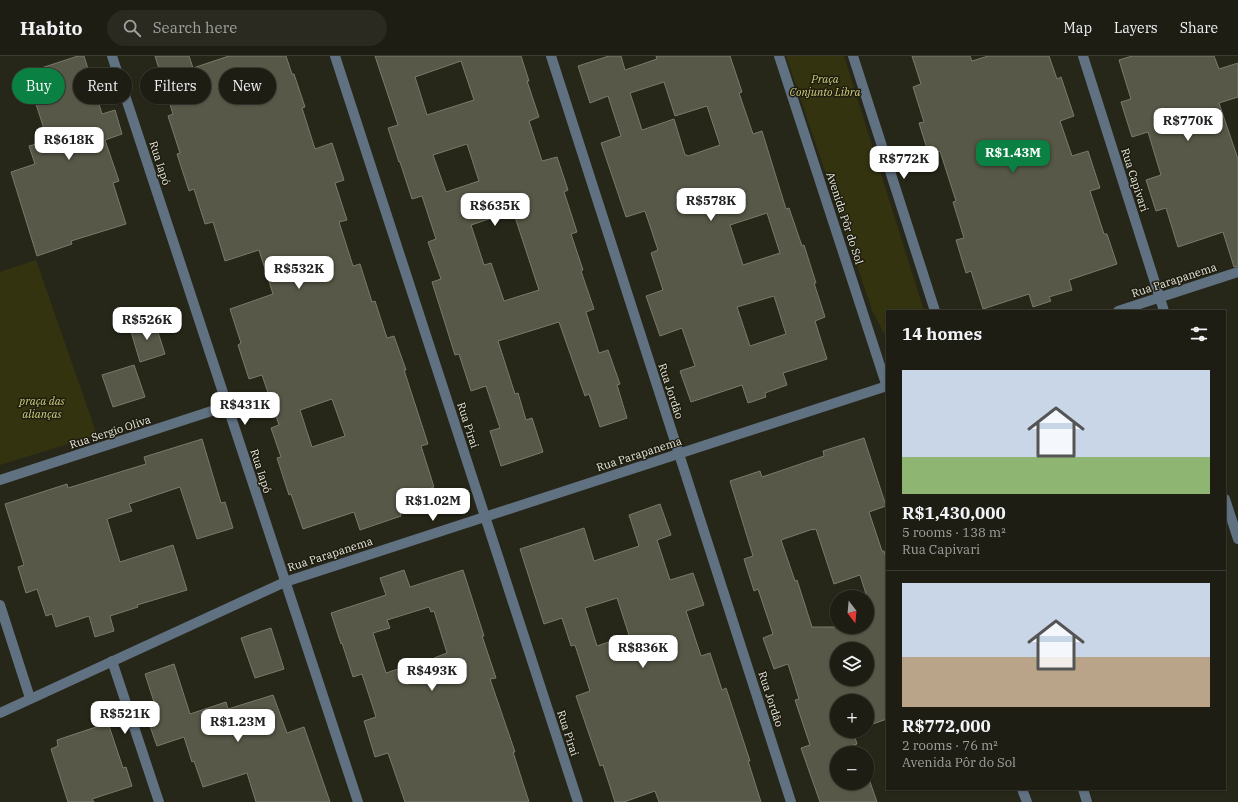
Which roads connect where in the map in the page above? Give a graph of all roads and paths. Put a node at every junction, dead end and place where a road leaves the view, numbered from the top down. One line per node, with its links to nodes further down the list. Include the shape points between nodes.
1 (112, 56): 14 (street, Rua Iapó)
2 (335, 56): 18 (street, Rua Pirai)
3 (551, 56): 15 (street, Rua Jordão)
4 (780, 56): 12 (street, Avenida Pôr do Sol)
5 (853, 56): 9 (street)
6 (1083, 56): 8 (street, Rua Capivari)
7 (1238, 272): 8 (street, Rua Parapanema)
8 (1160, 298): 10 (street, Rua Parapanema); 11 (street, Rua Capivari)
9 (935, 310)
10 (1121, 310)
11 (1164, 310)
12 (886, 383)
13 (886, 386): 15 (street, Rua Parapanema)
14 (227, 406): 16 (street, Rua Sergio Oliva); 20 (street, Rua Iapó)
15 (679, 454): 18 (street, Rua Parapanema); 30 (street, Rua Jordão)
16 (0, 480)
17 (1226, 502): 19 (street)
18 (485, 517): 20 (street, Rua Parapanema); 29 (street, Rua Pirai)
19 (1238, 539)
20 (285, 582): 22 (street, Rua Parapanema); 28 (street, Rua Iapó)
21 (0, 605): 23 (street)
22 (112, 661): 23 (street, Rua Parapanema); 27 (street)
23 (30, 698): 24 (street, Rua Parapanema)
24 (0, 713)
25 (1022, 790): 31 (street)
26 (1083, 790): 32 (street)
27 (159, 802)
28 (358, 802)
29 (578, 802)
30 (791, 802)
31 (1027, 802)
32 (1088, 802)

